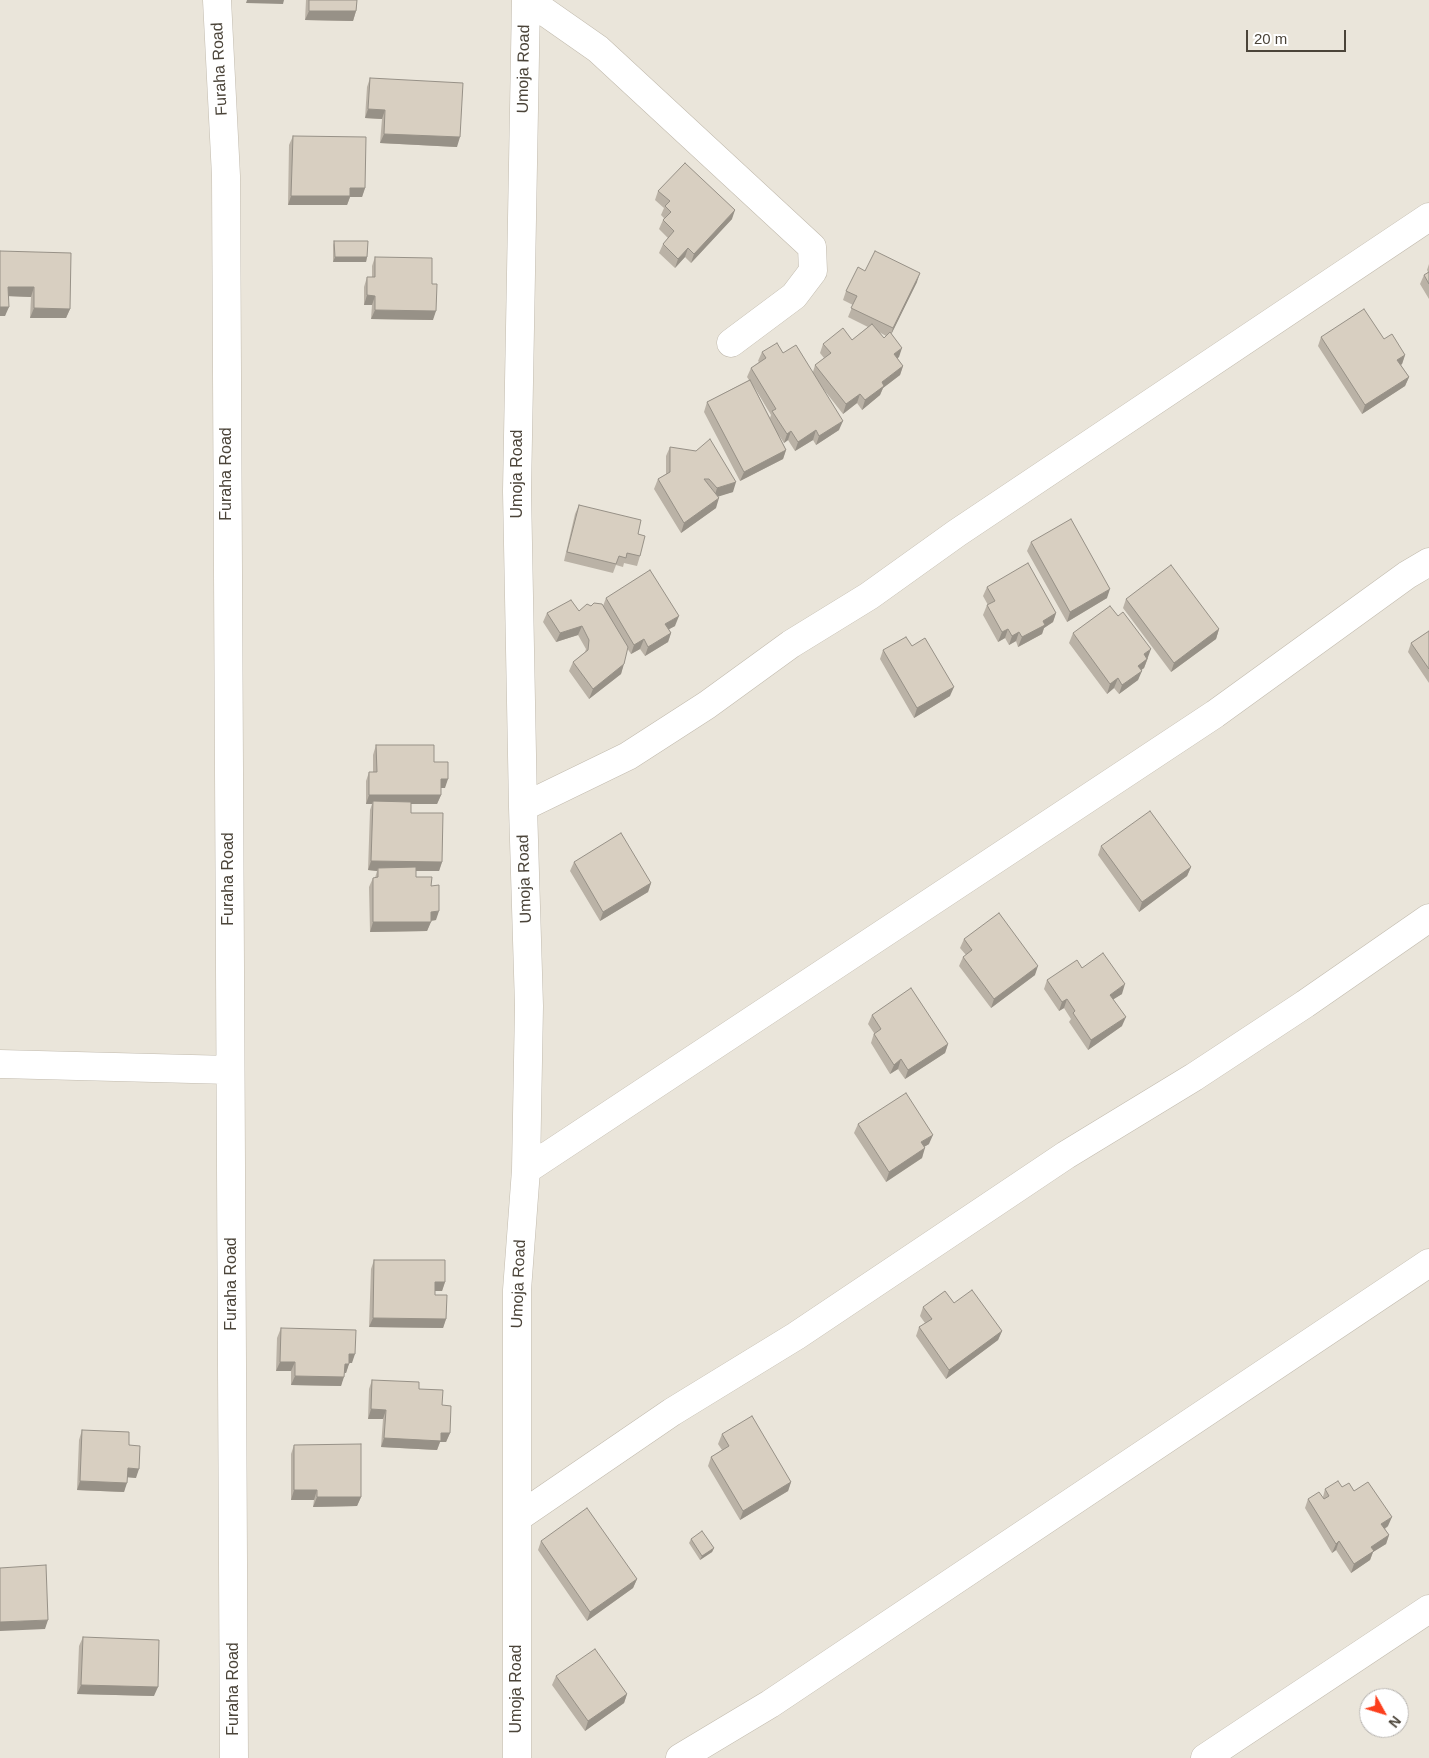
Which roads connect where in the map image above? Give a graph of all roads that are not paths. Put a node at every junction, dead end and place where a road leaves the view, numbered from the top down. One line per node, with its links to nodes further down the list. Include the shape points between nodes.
1 (217, 0): 9 (street, Furaha Road, via 226,176)
2 (527, 0): 4 (street, via 598,49 812,247 813,271 794,296); 6 (street, Umoja Road, via 517,491)
3 (1429, 217): 6 (street, via 957,533 869,596 791,644 707,705 628,756)
4 (731, 343)
5 (1429, 562): 10 (street, via 1215,714)
6 (523, 807): 10 (street, Umoja Road, via 529,1006)
7 (1429, 918): 12 (street, via 1305,1004 1066,1155 812,1325 672,1412)
8 (0, 1064): 9 (street)
9 (230, 1070): 14 (street, Furaha Road)
10 (526, 1170): 12 (street, Umoja Road, via 517,1290)
11 (1429, 1263): 16 (street, via 770,1704)
12 (517, 1518): 15 (street, Umoja Road)
13 (1429, 1610): 17 (street)
14 (234, 1758)
15 (517, 1758)
16 (680, 1758)
17 (1205, 1758)

